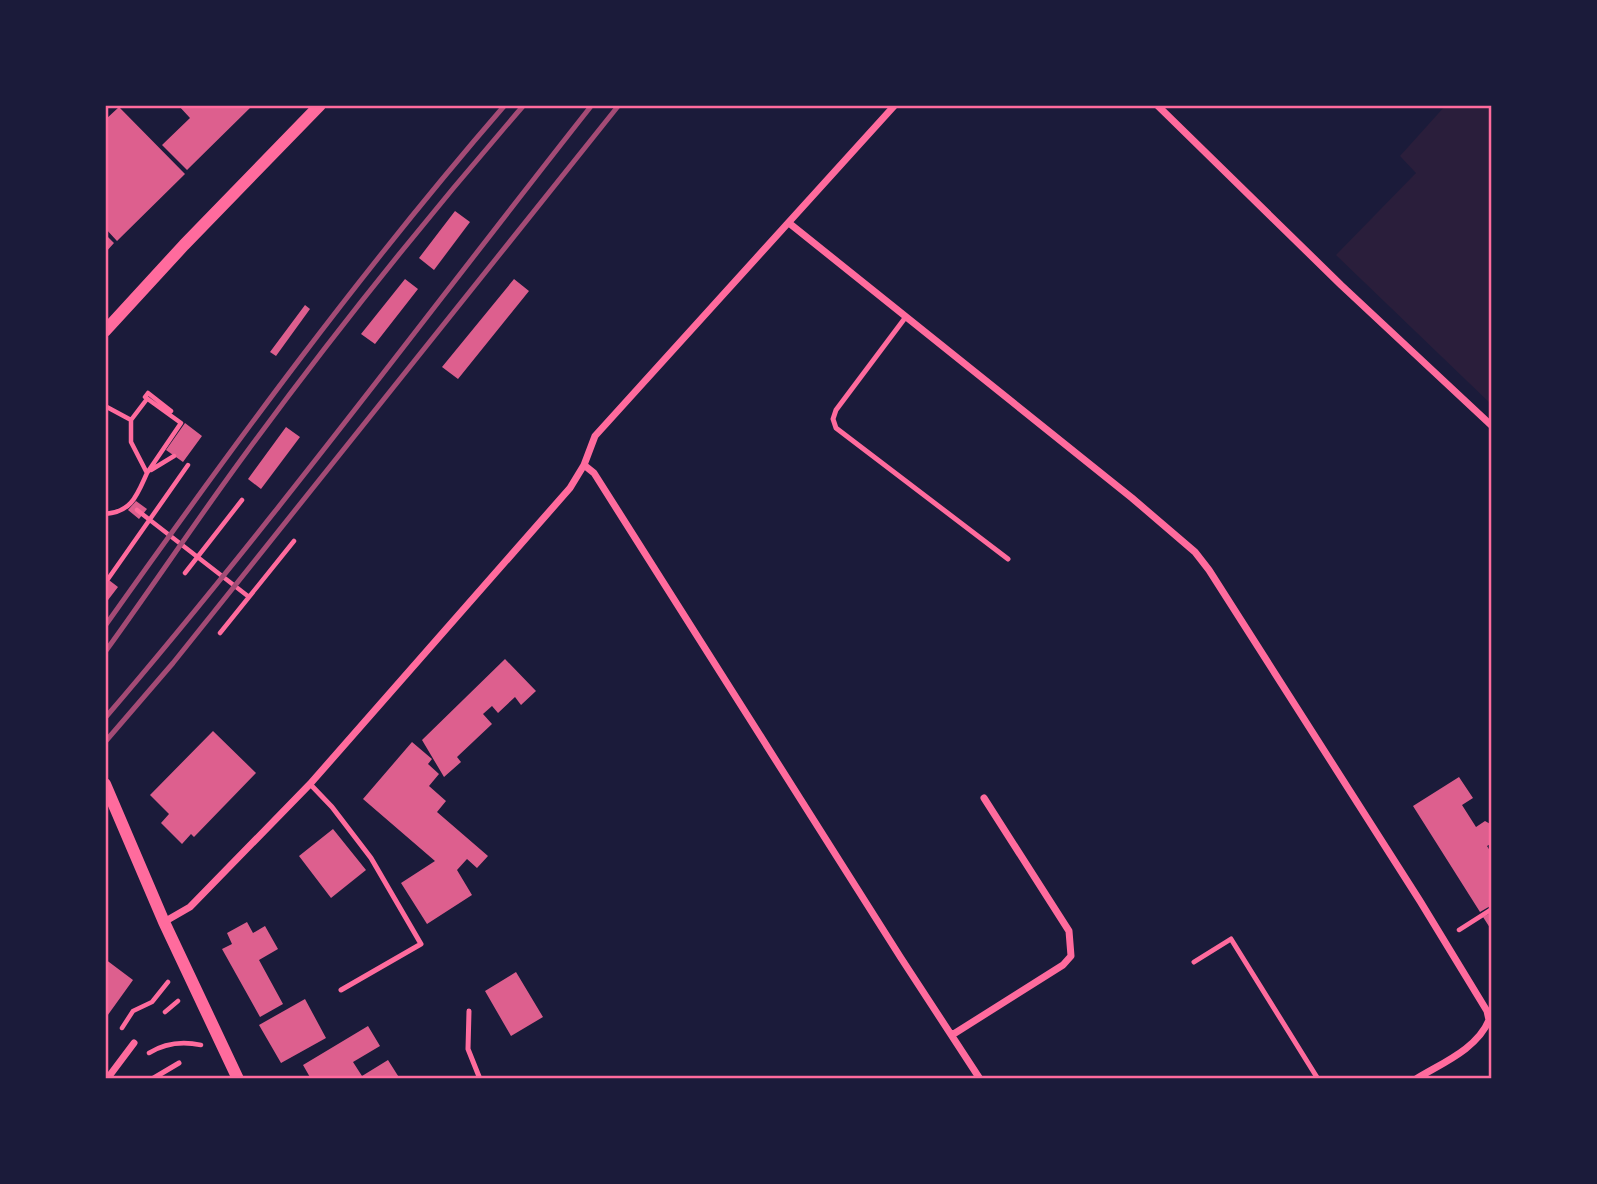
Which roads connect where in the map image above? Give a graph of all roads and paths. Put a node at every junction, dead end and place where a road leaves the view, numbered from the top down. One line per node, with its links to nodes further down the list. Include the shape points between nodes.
1 (320, 105): 6 (street)
2 (895, 105): 4 (street)
3 (1157, 105): 11 (street)
4 (789, 223): 5 (street); 14 (street, via 595,436)
5 (905, 318): 22 (lane, via 836,410 836,428); 32 (street, via 1195,552)
6 (105, 331)
7 (147, 399): 9 (path, via 148,393); 10 (path); 15 (path, via 181,423)
8 (105, 406): 10 (path)
9 (171, 411)
10 (131, 421): 15 (path, via 131,442)
11 (1492, 426)
12 (174, 456): 15 (path)
13 (188, 465): 19 (path)
14 (584, 465): 27 (street, via 570,488); 40 (street, via 594,473)
15 (147, 472): 17 (path, via 136,499 118,513)
16 (242, 500): 21 (path)
17 (105, 514)
18 (143, 514): 19 (path, via 137,510)
19 (150, 519): 21 (path); 24 (path)
20 (295, 541): 25 (path)
21 (197, 556): 23 (path); 25 (path)
22 (1007, 559)
23 (185, 573)
24 (108, 579)
25 (248, 597): 26 (path)
26 (220, 632)
27 (310, 784): 31 (street, via 190,907); 34 (lane, via 371,858 421,944)
28 (105, 785): 31 (street)
29 (984, 799): 40 (street, via 1069,931 1071,956)
30 (1492, 909): 32 (path)
31 (164, 922): 35 (street)
32 (1444, 939): 39 (street)
33 (1194, 962): 48 (lane, via 1231,939)
34 (341, 990)
35 (197, 992): 36 (path); 45 (street)
36 (178, 1001): 38 (path); 41 (path, via 168,981 152,1002 133,1011 120,1032)
37 (469, 1011): 46 (lane, via 468,1049)
38 (165, 1012)
39 (1491, 1019): 49 (street, via 1467,1048)
40 (952, 1035): 47 (street)
41 (134, 1043): 43 (street)
42 (179, 1063): 44 (lane)
43 (108, 1079)
44 (152, 1079)
45 (238, 1079)
46 (480, 1079)
47 (980, 1079)
48 (1318, 1079)
49 (1416, 1079)

